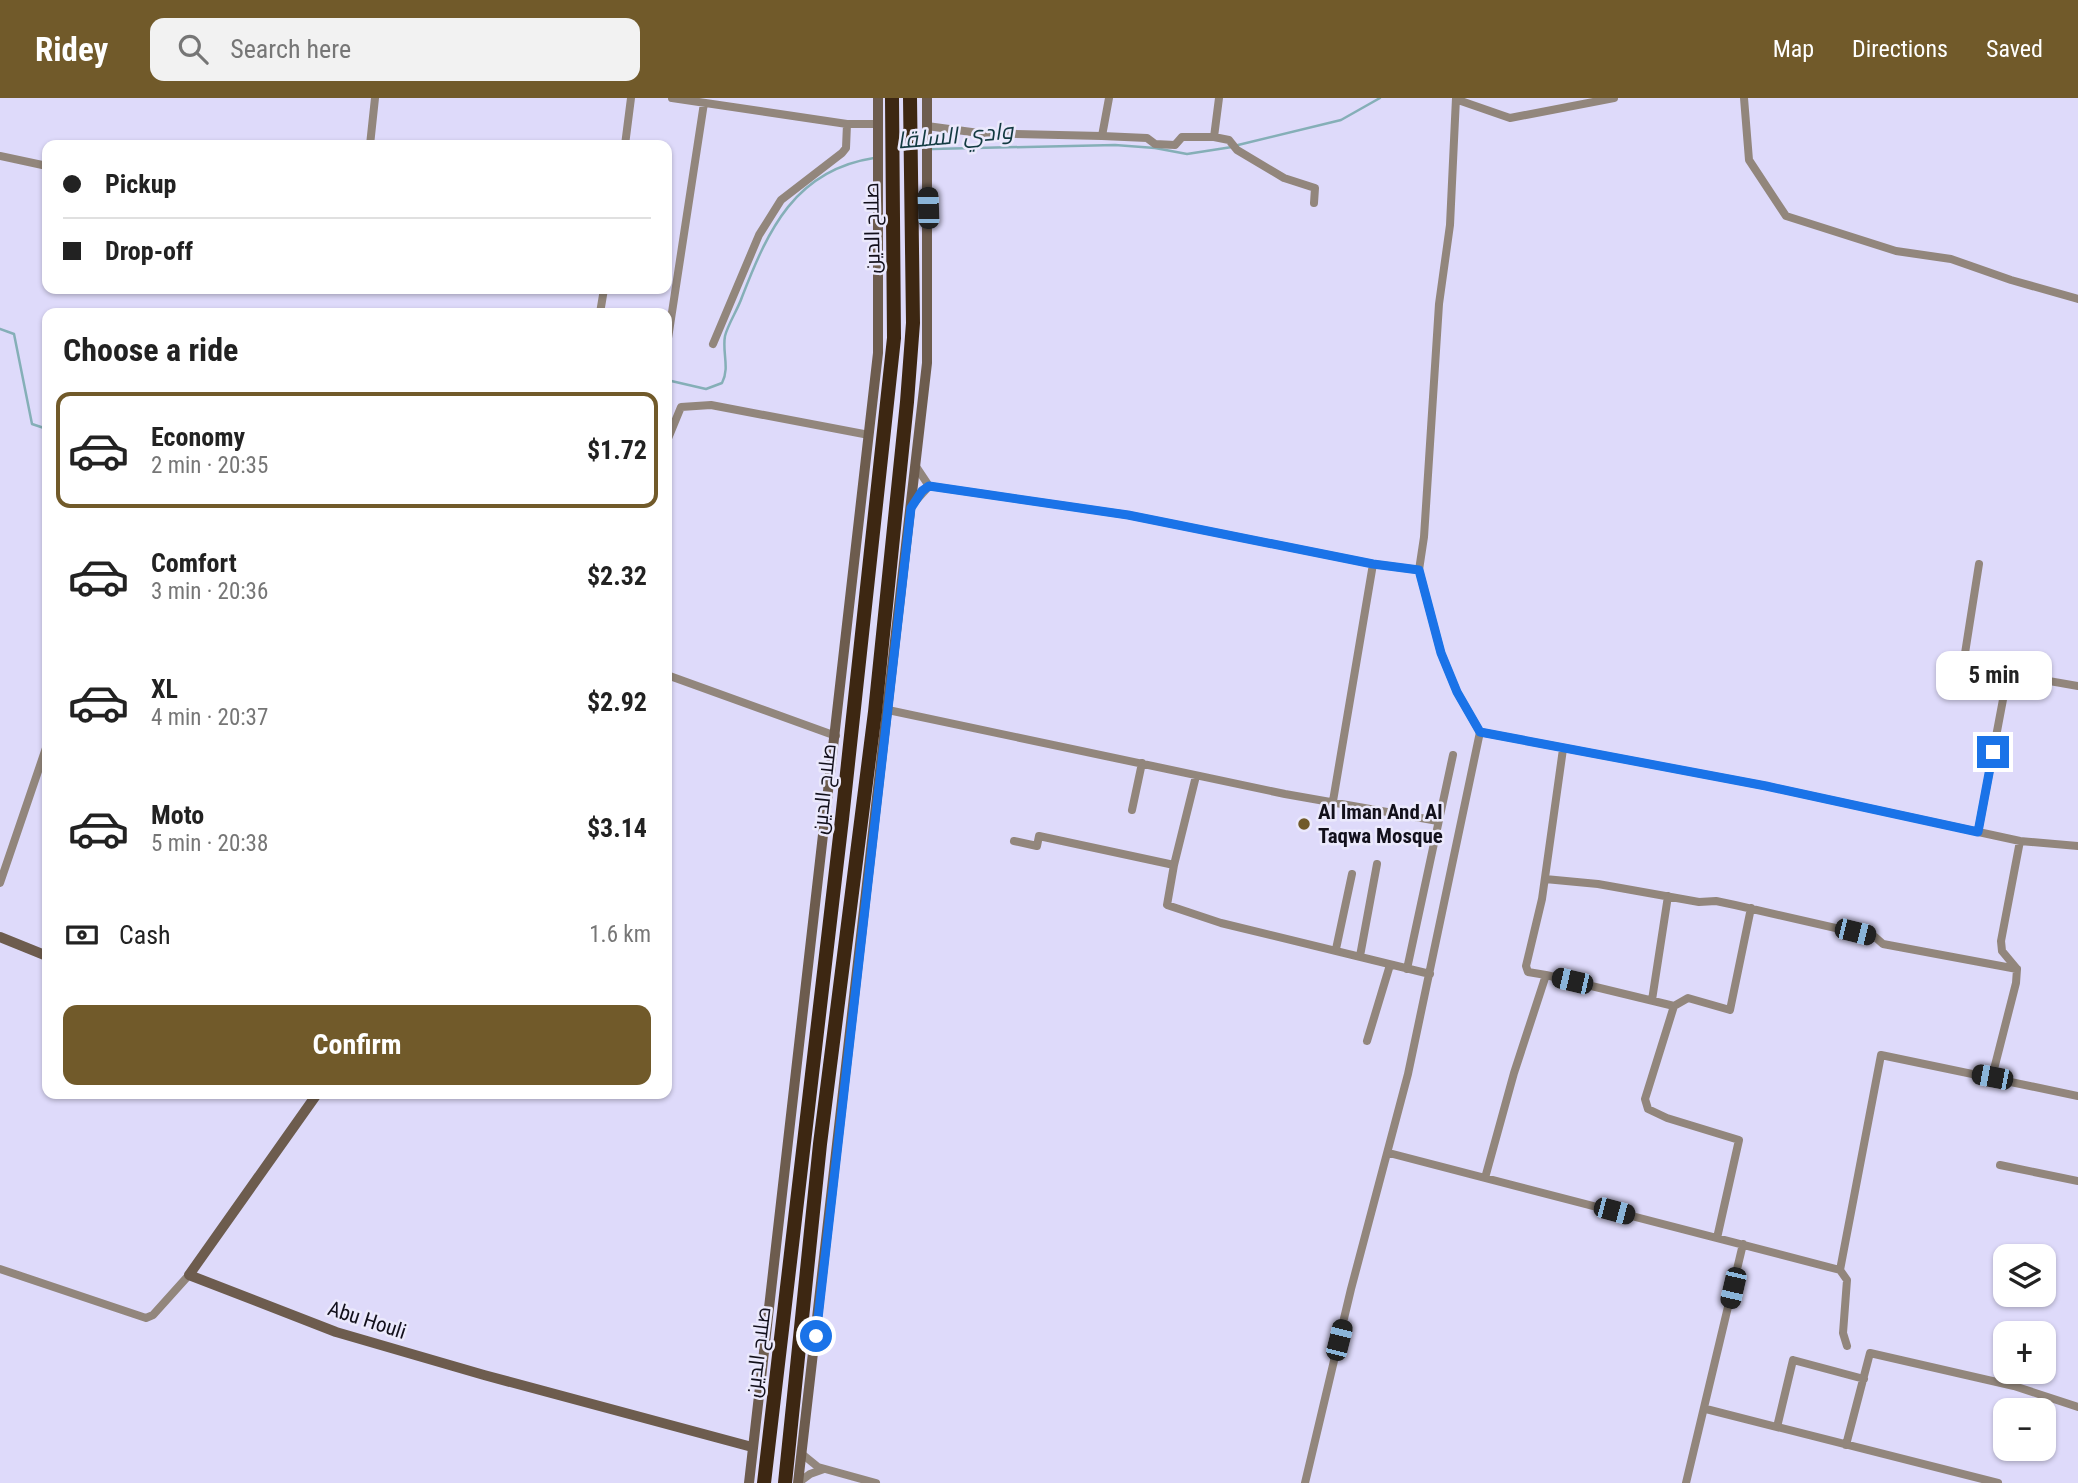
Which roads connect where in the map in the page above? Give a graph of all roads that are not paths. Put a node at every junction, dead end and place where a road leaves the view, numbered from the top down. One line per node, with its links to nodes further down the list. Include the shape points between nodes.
1 (375, 98): 19 (street)
2 (631, 98): 20 (street)
3 (672, 98): 13 (street)
4 (878, 98): 16 (main road)
5 (892, 98): 16 (highway, صلاح الدين)
6 (910, 98): 75 (highway, صلاح الدين, via 913,323 908,402 876,712)
7 (927, 98): 15 (main road)
8 (1109, 98): 17 (street)
9 (1219, 98): 18 (street)
10 (1614, 98): 12 (street, via 1510,118)
11 (1744, 98): 27 (street, via 1749,160 1786,216 1896,251 1951,259)
12 (1457, 99): 37 (street)
13 (704, 103): 14 (street); 26 (street)
14 (847, 124): 16 (street); 29 (street, via 842,153 781,200 766,223)
15 (927, 126): 17 (street, via 979,133); 32 (main road, via 927,363)
16 (882, 127): 23 (highway, صلاح الدين)
17 (1102, 136): 18 (street, via 1147,138 1155,144 1175,145 1182,138)
18 (1214, 137): 24 (street, via 1229,140 1237,150 1284,178 1315,188)
19 (371, 140)
20 (626, 140)
21 (0, 156): 22 (street)
22 (42, 165)
23 (885, 169): 31 (main road, via 880,327); 74 (highway, صلاح الدين, via 894,338)
24 (1314, 203)
25 (672, 260): 26 (street)
26 (678, 261): 28 (street)
27 (2078, 299)
28 (672, 308)
29 (713, 344)
30 (672, 429): 31 (street, via 681,407 711,405)
31 (869, 435): 43 (main road)
32 (915, 465): 33 (street); 34 (main road)
33 (929, 486): 34 (street); 35 (street, via 1128,515)
34 (911, 508): 41 (main road)
35 (1373, 564): 37 (street); 49 (street)
36 (1979, 564): 38 (street, via 1963,666)
37 (1419, 570): 42 (street, via 1441,653)
38 (2008, 673): 40 (street); 52 (street)
39 (672, 677): 43 (street)
40 (2078, 687)
41 (888, 710): 47 (street); 98 (main road)
42 (1480, 732): 44 (street); 70 (street)
43 (835, 736): 97 (main road)
44 (1563, 749): 52 (street, via 1766,786); 59 (street)
45 (1453, 755): 51 (street)
46 (42, 760): 60 (street)
47 (1142, 763): 48 (street); 50 (street)
48 (1196, 775): 49 (street); 57 (street)
49 (1333, 801): 51 (street)
50 (1132, 810)
51 (1438, 821): 68 (street)
52 (1978, 832): 54 (street)
53 (1014, 841): 57 (street, via 1037,846 1039,836)
54 (2020, 841): 55 (street); 69 (street, via 2001,941 2002,951)
55 (2078, 846)
56 (1377, 864): 66 (street)
57 (1174, 865): 64 (street, via 1167,905 1221,923)
58 (1352, 874): 64 (street)
59 (1545, 878): 61 (street); 71 (street, via 1526,966 1528,972)
60 (0, 883)
61 (1668, 896): 62 (street); 72 (street)
62 (1751, 908): 69 (street, via 1874,937 1882,944); 73 (street, via 1730,1010 1688,998)
63 (0, 937): 65 (main road)
64 (1336, 949): 66 (street)
65 (42, 954)
66 (1360, 956): 67 (street)
67 (1390, 965): 68 (street); 76 (street)
68 (1407, 969): 70 (street)
69 (2017, 969): 77 (street)
70 (1430, 974): 80 (street)
71 (1546, 975): 72 (street); 82 (street)
72 (1652, 1000): 73 (street)
73 (1674, 1006): 86 (street, via 1645,1099 1648,1109 1667,1118 1739,1140)
74 (820, 1007): 75 (highway, via 827,1018); 84 (highway, صلاح الدين)
75 (836, 1020): 85 (highway, صلاح الدين)
76 (1367, 1041)
77 (1992, 1077): 78 (street); 89 (street, via 1881,1055)
78 (2078, 1096)
79 (313, 1099): 90 (main road)
80 (1389, 1153): 82 (street); 105 (street, via 1351,1289)
81 (2000, 1165): 83 (street)
82 (1485, 1178): 86 (street)
83 (2078, 1181)
84 (799, 1184): 85 (highway, via 809,1190); 101 (highway, صلاح الدين)
85 (817, 1187): 102 (highway, صلاح الدين)
86 (1717, 1238): 87 (street)
87 (1743, 1244): 89 (street); 94 (street)
88 (0, 1269): 90 (street, via 146,1318)
89 (1840, 1270): 91 (street, via 1847,1280 1843,1333)
90 (189, 1275): 97 (main road, Abu Houli, via 336,1332)
91 (1847, 1346)
92 (1864, 1379): 93 (street, via 1870,1353 2014,1386); 95 (street, via 1793,1360); 96 (street)
93 (2078, 1407)
94 (1706, 1409): 95 (street); 106 (street)
95 (1777, 1427): 96 (street)
96 (1846, 1445): 107 (street)
97 (752, 1447): 100 (main road)
98 (802, 1454): 99 (street); 103 (main road)
99 (824, 1469): 103 (street); 104 (street)
100 (749, 1483)
101 (764, 1483)
102 (785, 1483)
103 (798, 1483)
104 (876, 1483)
105 (1306, 1483)
106 (1686, 1483)
107 (1998, 1483)

